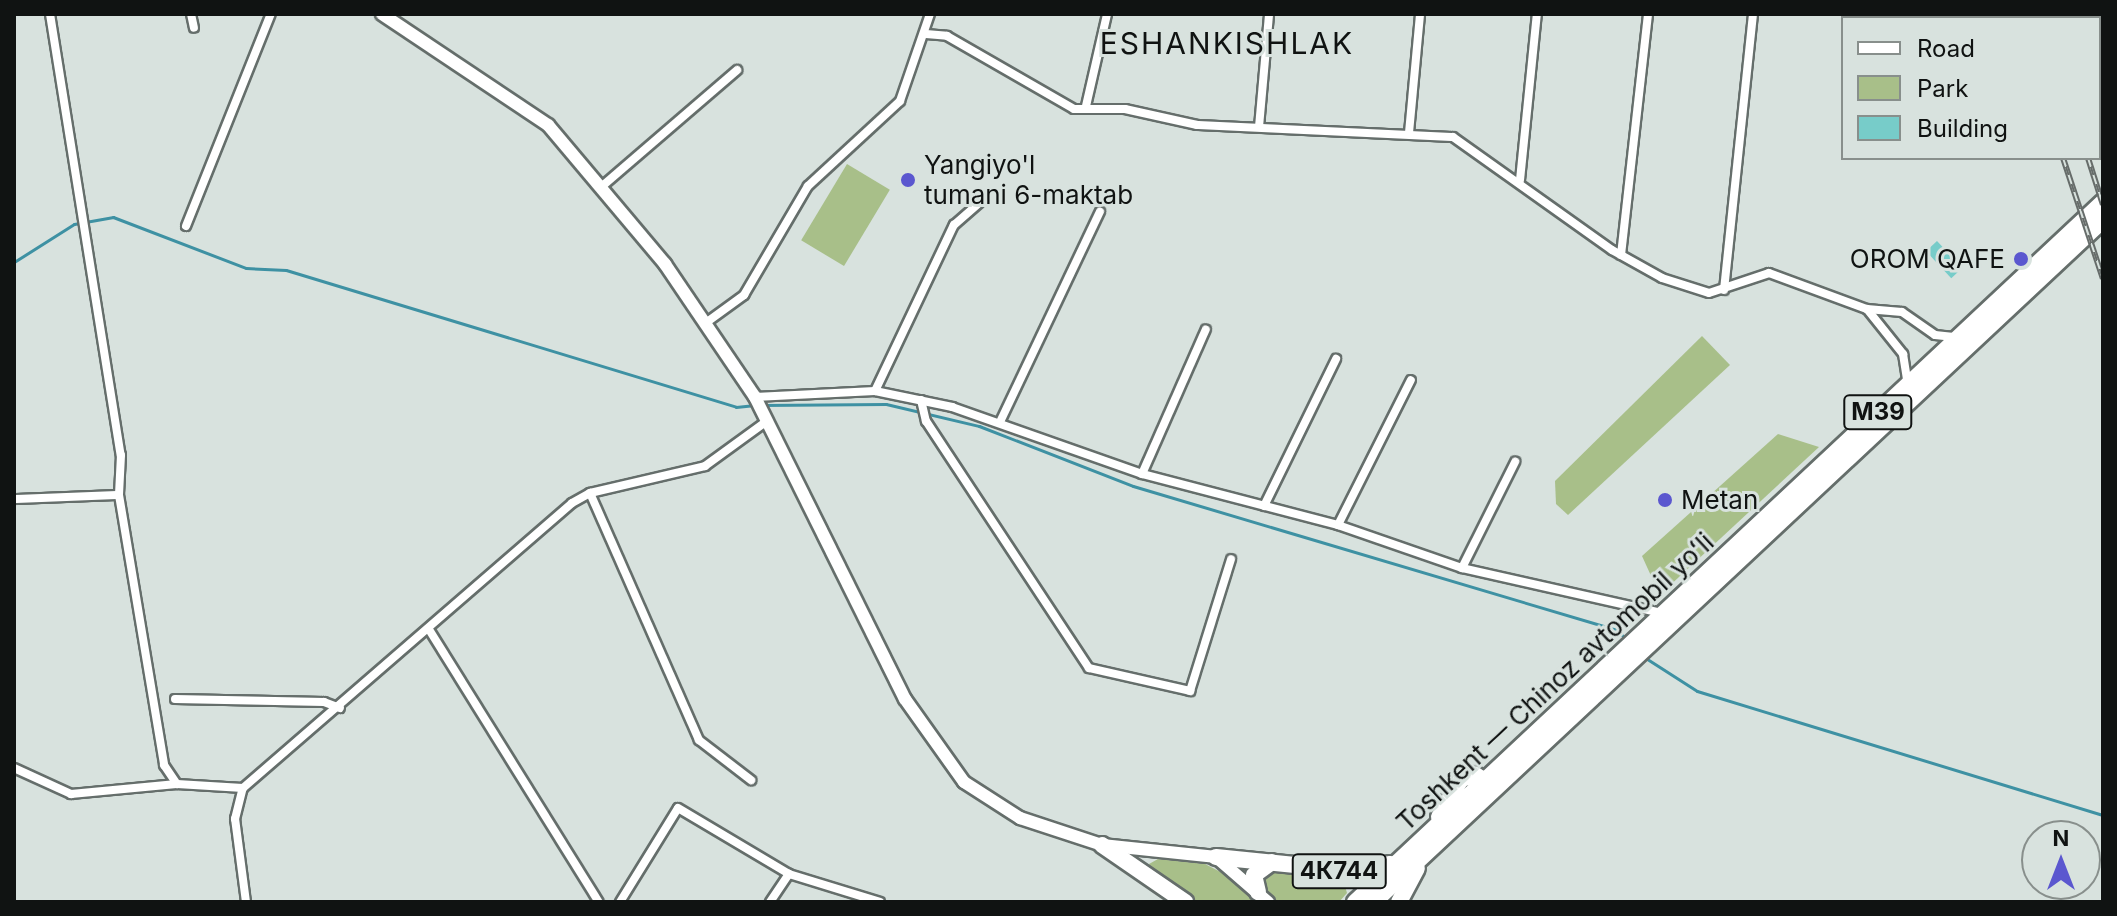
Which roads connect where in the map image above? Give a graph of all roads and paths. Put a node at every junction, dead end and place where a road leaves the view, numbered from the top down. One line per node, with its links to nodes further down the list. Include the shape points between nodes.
1 (50, 14): 42 (street, via 121,455)
2 (191, 14): 12 (street)
3 (271, 14): 24 (street)
4 (382, 14): 19 (main road, via 548,125)
5 (930, 14): 13 (street)
6 (1107, 14): 15 (street)
7 (1269, 14): 16 (street)
8 (1420, 14): 17 (street)
9 (1537, 14): 18 (street)
10 (1648, 14): 25 (street)
11 (1753, 14): 26 (street)
12 (194, 28)
13 (926, 34): 15 (street, via 947,36 1061,103); 28 (street, via 900,101 808,186 744,295)
14 (737, 70): 19 (street)
15 (1086, 106): 16 (street, via 1197,125)
16 (1259, 127): 17 (street, via 1370,137)
17 (1409, 133): 18 (street, via 1453,137)
18 (1520, 180): 25 (street)
19 (600, 188): 28 (main road)
20 (2103, 202): 30 (highway, Toshkent — Chinoz avtomobil yoʻli / M39)
21 (979, 203): 34 (street, via 954,225)
22 (1100, 211): 38 (street)
23 (2103, 220): 48 (highway, Toshkent — Chinoz avtomobil yoʻli / M39)
24 (186, 226)
25 (1621, 255): 26 (street, via 1662,278 1709,293)
26 (1724, 290): 27 (street, via 1762,272)
27 (1867, 309): 30 (street, via 1902,312 1935,335); 33 (street, via 1903,354)
28 (707, 322): 35 (main road)
29 (1206, 329): 40 (street)
30 (1959, 337): 33 (highway, Toshkent — Chinoz avtomobil yoʻli / M39)
31 (1336, 359): 44 (street)
32 (1411, 380): 45 (street)
33 (1908, 384): 48 (highway, Toshkent — Chinoz avtomobil yoʻli / M39)
34 (875, 391): 35 (street); 36 (street)
35 (755, 397): 37 (main road)
36 (921, 400): 38 (street); 46 (street, via 926,421 1089,668 1190,691)
37 (765, 416): 41 (street, via 705,466); 57 (main road, via 905,699 940,754 1000,808)
38 (1000, 422): 40 (street)
39 (1515, 462): 47 (street)
40 (1142, 474): 44 (street)
41 (590, 493): 49 (street); 53 (street, via 699,740)
42 (119, 495): 43 (street); 54 (street, via 164,765)
43 (14, 499)
44 (1264, 506): 45 (street)
45 (1338, 525): 47 (street)
46 (1231, 559)
47 (1462, 568): 48 (street)
48 (1659, 623): 55 (highway, Toshkent — Chinoz avtomobil yoʻli / M39)
49 (430, 631): 51 (street); 66 (street)
50 (175, 699): 51 (street, via 324,702)
51 (340, 708): 56 (street)
52 (14, 768): 54 (street, via 71,794)
53 (751, 780)
54 (177, 784): 56 (street)
55 (1489, 786): 58 (highway, Toshkent — Chinoz avtomobil yoʻli / M39); 60 (highway, Toshkent — Chinoz avtomobil yoʻli, via 1461,779 1433,829)
56 (243, 788): 65 (street, via 235,819)
57 (1102, 845): 59 (main road); 70 (highway)
58 (1426, 853): 64 (highway); 72 (highway, Toshkent — Chinoz avtomobil yoʻli / M39)
59 (1216, 857): 61 (highway, 4К744); 63 (main road)
60 (1402, 858): 61 (highway, 4К744, via 1372,871); 71 (highway, Toshkent — Chinoz avtomobil yoʻli)
61 (1274, 861): 63 (highway, via 1254,875)
62 (789, 874): 67 (street, via 678,808); 68 (street); 69 (street)
63 (1263, 897)
64 (1405, 900)
65 (246, 902)
66 (599, 902)
67 (620, 902)
68 (770, 902)
69 (880, 902)
70 (1185, 902)
71 (1355, 902)
72 (1374, 902)

